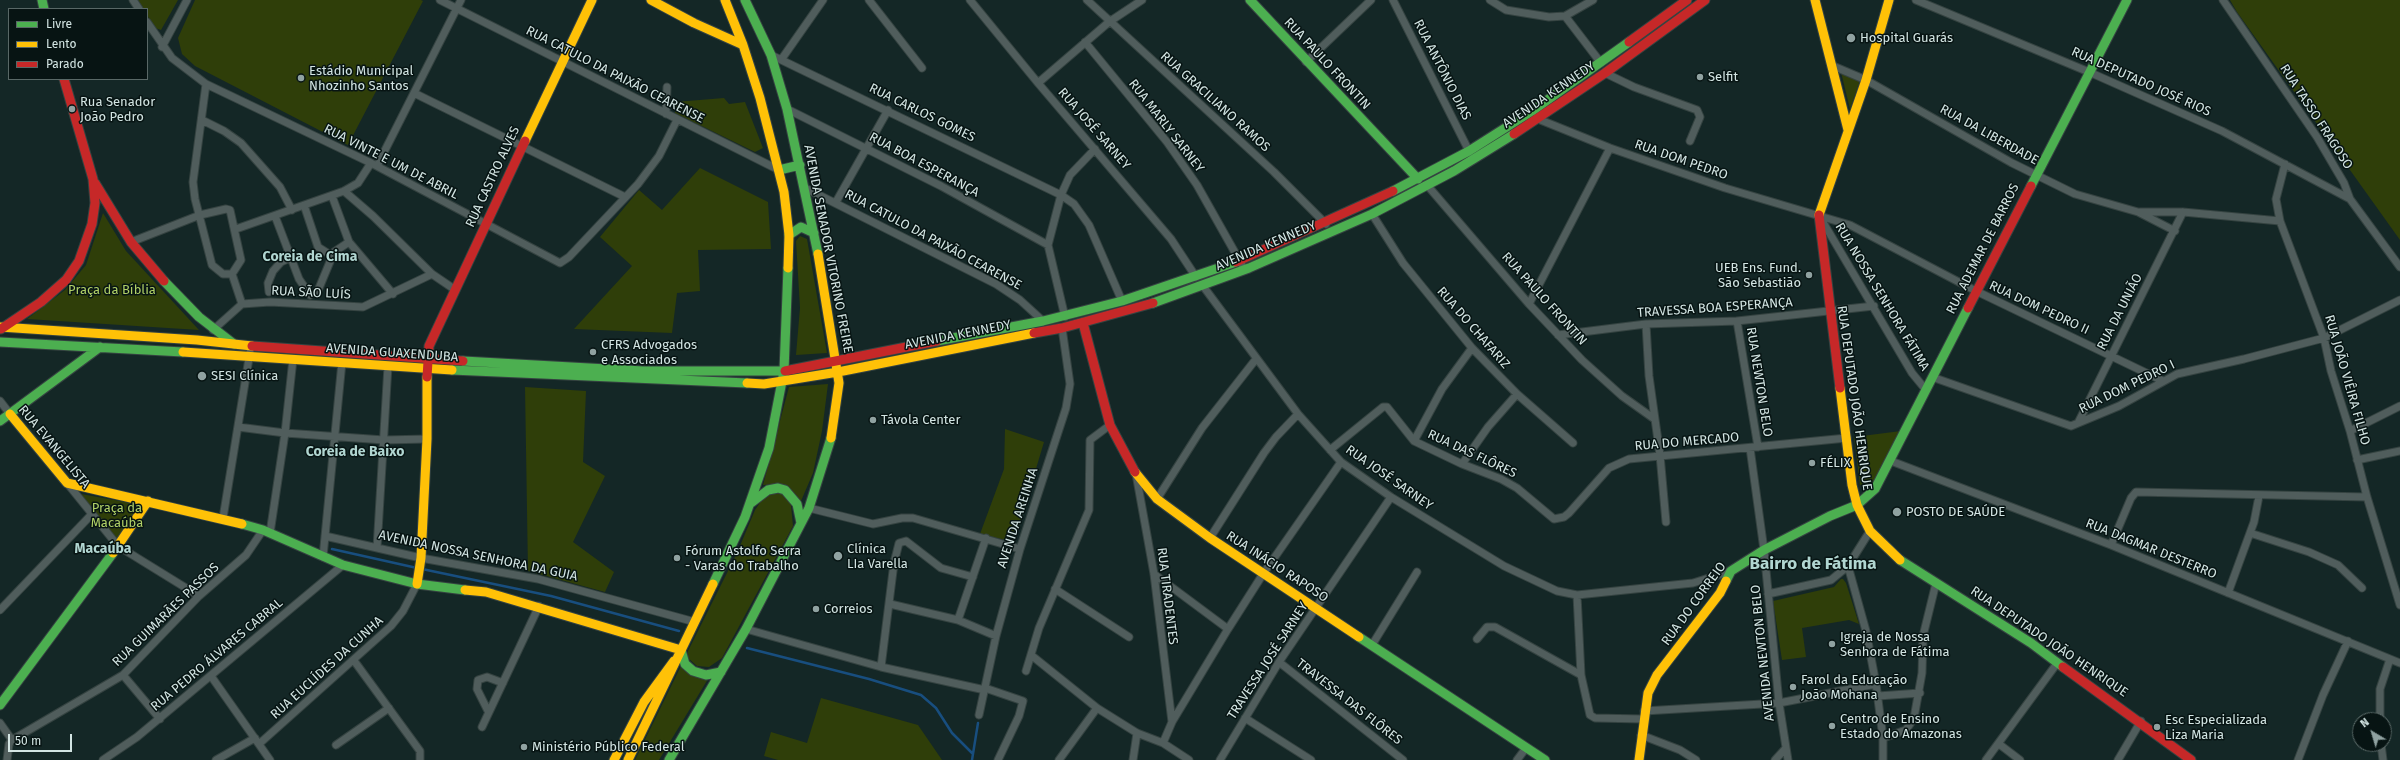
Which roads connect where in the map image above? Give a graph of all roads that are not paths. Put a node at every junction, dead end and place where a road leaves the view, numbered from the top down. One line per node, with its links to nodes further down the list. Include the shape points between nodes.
1 (187, 0): 31 (street)
2 (440, 0): 25 (street, RUA CATULO DA PAIXÃO CEARENSE)
3 (461, 0): 25 (street)
4 (592, 0): 34 (main road, RUA CASTRO ALVES)
5 (651, 0): 30 (main road)
6 (725, 0): 30 (main road)
7 (745, 0): 32 (main road, AVENIDA SENADOR VITORINO FREIRE)
8 (823, 0): 33 (street)
9 (869, 0): 38 (street)
10 (970, 0): 43 (street, RUA JOSÉ SARNEY)
11 (1087, 0): 27 (street, RUA GRACILIANO RAMOS)
12 (1142, 0): 27 (street)
13 (1250, 0): 35 (main road, RUA PAULO FRONTIN)
14 (1371, 0): 35 (street)
15 (1393, 0): 59 (street, RUA ANTÔNIO DIAS)
16 (1490, 0): 26 (street, via 1506,10 1549,17)
17 (1593, 0): 26 (street)
18 (1686, 0): 36 (main road, AVENIDA KENNEDY)
19 (1705, 0): 40 (main road, AVENIDA KENNEDY)
20 (1815, 0): 37 (main road)
21 (1889, 0): 42 (main road, RUA DEPUTADO JOÃO HENRIQUE)
22 (1916, 0): 39 (street, RUA DEPUTADO JOSÉ RIOS)
23 (2127, 0): 39 (main road, RUA ADEMAR DE BARROS)
24 (2223, 0): 73 (street, RUA TASSO FRAGOSO, via 2317,137 2344,183)
25 (457, 8): 34 (street, RUA CATULO DA PAIXÃO CEARENSE); 46 (street)
26 (1565, 16): 36 (street)
27 (1109, 22): 29 (street); 85 (street, RUA GRACILIANO RAMOS, via 1274,172)
28 (148, 24): 31 (street, RUA VINTE E UM DE ABRIL)
29 (1084, 42): 43 (street); 95 (street, RUA MARLY SARNEY, via 1167,142 1197,185)
30 (743, 45): 63 (main road)
31 (162, 47): 44 (street, RUA VINTE E UM DE ABRIL)
32 (771, 55): 33 (street, RUA CARLOS GOMES); 47 (main road, AVENIDA SENADOR VITORINO FREIRE)
33 (781, 60): 48 (street, RUA CARLOS GOMES)
34 (562, 62): 49 (street, RUA CATULO DA PAIXÃO CEARENSE); 55 (main road, RUA CASTRO ALVES)
35 (1306, 62): 66 (main road, RUA PAULO FRONTIN)
36 (1601, 63): 59 (main road, AVENIDA KENNEDY)
37 (1833, 66): 42 (street, RUA DA LIBERDADE); 53 (main road)
38 (922, 68)
39 (2089, 72): 60 (street, RUA DEPUTADO JOSÉ RIOS, via 2222,131); 64 (main road, RUA ADEMAR DE BARROS)
40 (1605, 73): 50 (main road, AVENIDA KENNEDY); 54 (street, via 1634,87 1697,110 1700,117)
41 (64, 80): 65 (main road)
42 (1866, 80): 53 (main road, RUA DEPUTADO JOÃO HENRIQUE); 64 (street, RUA DA LIBERDADE)
43 (1038, 83): 58 (street, RUA JOSÉ SARNEY)
44 (206, 84): 51 (street); 61 (street, RUA VINTE E UM DE ABRIL)
45 (667, 87): 49 (street)
46 (414, 93): 55 (street); 61 (street)
47 (787, 109): 56 (street, RUA BOA ESPERANÇA); 62 (main road, AVENIDA SENADOR VITORINO FREIRE)
48 (888, 110): 56 (street); 70 (street, RUA CARLOS GOMES)
49 (666, 114): 52 (street, RUA CATULO DA PAIXÃO CEARENSE)
50 (1538, 119): 57 (street, RUA DOM PEDRO); 67 (main road, AVENIDA KENNEDY)
51 (202, 120): 76 (street, via 224,130 241,143 280,187); 80 (street, via 193,182)
52 (677, 120): 63 (street, RUA CATULO DA PAIXÃO CEARENSE); 72 (street, RUA VINTE E UM DE ABRIL, via 648,172)
53 (1848, 130): 81 (main road, RUA DEPUTADO JOÃO HENRIQUE)
54 (1690, 142)
55 (522, 148): 72 (street); 84 (main road, RUA CASTRO ALVES)
56 (866, 148): 74 (street); 92 (street, RUA BOA ESPERANÇA)
57 (1610, 148): 81 (street, RUA DOM PEDRO, via 1725,188); 109 (street)
58 (1095, 149): 70 (street, via 1077,166); 100 (street, RUA JOSÉ SARNEY, via 1171,239)
59 (1469, 151): 66 (main road, AVENIDA KENNEDY)
60 (2285, 164): 73 (street, RUA DEPUTADO JOSÉ RIOS); 83 (street, RUA JOÃO VIÊIRA FILHO, via 2276,199)
61 (374, 165): 69 (street, via 358,183); 84 (street, RUA VINTE E UM DE ABRIL)
62 (800, 165): 63 (main road); 68 (main road, AVENIDA SENADOR VITORINO FREIRE)
63 (780, 170): 89 (main road)
64 (2036, 176): 77 (street, RUA DA LIBERDADE, via 2075,194); 103 (main road, RUA ADEMAR DE BARROS)
65 (93, 179): 90 (main road); 117 (main road, via 93,218 79,261 55,290)
66 (1418, 179): 85 (main road, AVENIDA KENNEDY)
67 (1427, 186): 79 (main road, AVENIDA KENNEDY); 109 (street, RUA PAULO FRONTIN)
68 (805, 188): 74 (street, RUA CATULO DA PAIXÃO CEARENSE); 88 (main road, AVENIDA SENADOR VITORINO FREIRE)
69 (344, 191): 71 (street); 99 (street)
70 (1061, 195): 92 (street); 107 (street, RUA CARLOS GOMES, via 1074,204 1083,215)
71 (332, 196): 75 (street); 91 (street)
72 (625, 197): 84 (street, RUA VINTE E UM DE ABRIL, via 569,257 560,263)
73 (2350, 199): 96 (street, RUA TASSO FRAGOSO)
74 (836, 202): 114 (street, RUA CATULO DA PAIXÃO CEARENSE, via 996,284 1020,300)
75 (304, 205): 76 (street); 93 (street, via 318,247)
76 (292, 210): 82 (street)
77 (2138, 212): 78 (street, RUA DA LIBERDADE); 87 (street, RUA DA LIBERDADE)
78 (2183, 212): 83 (street, RUA DA LIBERDADE); 87 (street, RUA DA UNIÃO)
79 (1372, 214): 97 (main road, AVENIDA KENNEDY); 127 (street, RUA DO CHAFARIZ, via 1403,262)
80 (200, 215): 86 (street, via 230,210); 90 (street); 98 (street, via 212,265 223,274)
81 (1819, 215): 103 (street, RUA DOM PEDRO II, via 1850,225); 110 (street, RUA NOSSA SENHORA FÁTIMA); 111 (main road, RUA DEPUTADO JOÃO HENRIQUE)
82 (275, 216): 86 (street); 94 (street)
83 (2280, 221): 121 (street, RUA JOÃO VIÊIRA FILHO)
84 (486, 224): 102 (main road, RUA CASTRO ALVES)
85 (1326, 224): 95 (main road, AVENIDA KENNEDY)
86 (236, 229): 98 (street, via 242,260)
87 (2174, 231): 128 (street, RUA DA UNIÃO)
88 (814, 233): 89 (main road, via 802,227); 133 (main road, AVENIDA SENADOR VITORINO FREIRE)
89 (789, 235): 137 (main road)
90 (131, 242): 119 (main road, via 174,293)
91 (349, 242): 93 (street, via 338,248); 105 (street)
92 (1048, 245): 112 (street)
93 (332, 256): 94 (street, via 314,294 299,279)
94 (290, 258): 104 (street, via 276,266 268,282)
95 (1240, 261): 97 (street, RUA MARLY SARNEY); 100 (main road, AVENIDA KENNEDY)
96 (2400, 267)
97 (1245, 270): 101 (main road, AVENIDA KENNEDY)
98 (232, 274): 108 (street)
99 (432, 274): 102 (street); 105 (street, RUA SÃO LUÍS)
100 (1196, 277): 107 (main road, AVENIDA KENNEDY)
101 (1203, 286): 115 (main road, AVENIDA KENNEDY); 132 (street, RUA JOSÉ SARNEY)
102 (454, 290): 131 (main road, RUA CASTRO ALVES, via 429,346)
103 (1976, 291): 128 (street, RUA DOM PEDRO II); 139 (main road, RUA ADEMAR DE BARROS)
104 (269, 292)
105 (393, 294): 108 (street, RUA SÃO LUÍS, via 357,308 270,302)
106 (2400, 300): 121 (street, RUA DOM PEDRO I)
107 (1122, 302): 112 (main road, AVENIDA KENNEDY)
108 (242, 304): 119 (street)
109 (1530, 304): 120 (street, RUA PAULO FRONTIN)
110 (1874, 306): 111 (street, TRAVESSA BOA ESPERANÇA); 143 (street, RUA NOSSA SENHORA FÁTIMA, via 1912,373)
111 (1830, 312): 113 (street, TRAVESSA BOA ESPERANÇA); 158 (main road, RUA DEPUTADO JOÃO HENRIQUE)
112 (1065, 317): 114 (main road, AVENIDA KENNEDY)
113 (1737, 320): 116 (street, TRAVESSA BOA ESPERANÇA); 163 (street, RUA NEWTON BELO)
114 (1043, 322): 133 (main road, AVENIDA KENNEDY)
115 (1083, 324): 118 (main road, AVENIDA KENNEDY); 153 (main road, RUA INÁCIO RAPOSO)
116 (1646, 324): 120 (street, TRAVESSA BOA ESPERANÇA); 150 (street)
117 (1, 328): 122 (main road, AVENIDA GUAXENDUBA)
118 (1062, 328): 138 (main road, AVENIDA KENNEDY); 196 (street, AVENIDA AREINHA, via 1070,384 1066,408)
119 (213, 330): 124 (main road)
120 (1558, 335): 150 (street, RUA PAULO FRONTIN, via 1622,396)
121 (2324, 338): 140 (street, RUA DOM PEDRO I, via 2177,374); 155 (street, RUA JOÃO VIÊIRA FILHO, via 2331,371)
122 (197, 340): 124 (main road, AVENIDA GUAXENDUBA); 126 (main road, via 181,342 113,338)
123 (0, 342): 126 (main road, AVENIDA GUAXENDUBA)
124 (236, 344): 125 (main road, AVENIDA GUAXENDUBA)
125 (251, 346): 129 (street); 131 (main road, AVENIDA GUAXENDUBA)
126 (100, 347): 129 (main road, AVENIDA GUAXENDUBA); 148 (main road)
127 (1472, 348): 144 (street, RUA DO CHAFARIZ); 161 (street, via 1442,389)
128 (2112, 355): 140 (street, RUA DOM PEDRO II); 152 (street, RUA DA UNIÃO)
129 (249, 356): 130 (main road, AVENIDA GUAXENDUBA); 154 (street)
130 (293, 359): 134 (main road, AVENIDA GUAXENDUBA); 156 (street)
131 (427, 359): 136 (main road, RUA CASTRO ALVES); 137 (main road, AVENIDA GUAXENDUBA, via 643,371)
132 (1256, 359): 149 (street, RUA JOSÉ SARNEY); 177 (street, via 1202,428)
133 (836, 361): 137 (main road, AVENIDA KENNEDY); 138 (main road, AVENIDA SENADOR VITORINO FREIRE)
134 (342, 362): 135 (main road, AVENIDA GUAXENDUBA); 157 (street)
135 (388, 366): 136 (main road, AVENIDA GUAXENDUBA); 160 (street)
136 (428, 368): 142 (main road, AVENIDA GUAXENDUBA); 159 (main road, RUA CASTRO ALVES)
137 (784, 371): 141 (main road)
138 (838, 372): 141 (main road, AVENIDA KENNEDY); 181 (main road, AVENIDA SENADOR VITORINO FREIRE, via 839,383 830,447)
139 (1932, 377): 143 (main road, RUA ADEMAR DE BARROS); 152 (street, RUA DOM PEDRO I, via 2063,425 2071,426)
140 (2163, 381): 152 (street, RUA DOM PEDRO I, via 2119,406)
141 (782, 382): 142 (main road, AVENIDA GUAXENDUBA); 146 (main road)
142 (764, 384): 146 (main road, via 776,393)
143 (1926, 390): 169 (main road, RUA ADEMAR DE BARROS)
144 (1517, 394): 162 (street, RUA DO CHAFARIZ); 171 (street, via 1488,427)
145 (0, 401): 148 (street, RUA EVANGELISTA)
146 (779, 402): 179 (main road, via 769,448)
147 (2400, 406): 155 (street)
148 (10, 414): 151 (main road); 173 (main road, RUA EVANGELISTA)
149 (1298, 414): 165 (street, RUA JOSÉ SARNEY); 192 (street, via 1264,453)
150 (1653, 418): 167 (street)
151 (0, 421)
152 (2078, 423)
153 (1110, 425): 172 (main road, RUA INÁCIO RAPOSO); 210 (street, via 1090,440 1089,510)
154 (238, 427): 156 (street); 183 (street)
155 (2350, 432): 168 (street, RUA JOÃO VIÊIRA FILHO)
156 (285, 433): 157 (street); 188 (street)
157 (335, 436): 160 (street); 190 (street)
158 (1847, 438): 163 (street, RUA DO MERCADO); 180 (main road, RUA DEPUTADO JOÃO HENRIQUE)
159 (427, 439): 160 (street); 199 (main road, RUA CASTRO ALVES)
160 (384, 440): 195 (street)
161 (1414, 440): 165 (street, RUA DAS FLÔRES, via 1386,406); 171 (street, RUA DAS FLÔRES)
162 (1573, 442)
163 (1758, 447): 164 (street, RUA DO MERCADO)
164 (1750, 448): 167 (street, RUA DO MERCADO); 197 (street, AVENIDA NEWTON BELO)
165 (1330, 450): 170 (street, RUA JOSÉ SARNEY)
166 (2400, 451): 168 (street)
167 (1660, 455): 184 (street, RUA DO MERCADO, via 1616,463 1564,518); 185 (street)
168 (2357, 460): 176 (street, RUA JOÃO VIÊIRA FILHO)
169 (1891, 461): 180 (main road, RUA ADEMAR DE BARROS, via 1871,496); 193 (street, RUA DAGMAR DESTERRO)
170 (1341, 462): 175 (street, RUA JOSÉ SARNEY); 205 (street)
171 (1462, 464): 184 (street, RUA DAS FLÔRES, via 1517,488)
172 (1136, 474): 177 (main road, RUA INÁCIO RAPOSO); 204 (street, RUA TIRADENTES)
173 (67, 483): 178 (main road); 182 (street, RUA EVANGELISTA)
174 (2259, 496): 176 (street); 189 (street); 193 (street, via 2136,492)
175 (1391, 497): 213 (street, RUA JOSÉ SARNEY, via 1504,566 1557,591); 218 (street, TRAVESSA JOSÉ SARNEY)
176 (2367, 497): 216 (street, RUA JOÃO VIÊIRA FILHO)
177 (1157, 499): 192 (main road, RUA INÁCIO RAPOSO)
178 (148, 501): 183 (main road); 194 (main road)
179 (750, 504): 186 (main road, via 764,492 782,489 796,500); 221 (main road)
180 (1857, 506): 187 (main road, RUA DEPUTADO JOÃO HENRIQUE); 197 (main road, RUA DO CORREIO, via 1830,516)
181 (808, 508): 186 (main road, AVENIDA SENADOR VITORINO FREIRE); 191 (street, via 873,524 913,518)
182 (92, 514): 194 (street, RUA EVANGELISTA); 219 (street)
183 (223, 518): 188 (main road)
184 (1554, 520)
185 (1666, 522)
186 (801, 523): 222 (main road, AVENIDA SENADOR VITORINO FREIRE)
187 (1870, 531): 201 (street); 208 (main road, RUA DEPUTADO JOÃO HENRIQUE, via 1901,561)
188 (266, 532): 198 (main road); 214 (street, RUA GUIMARÃES PASSOS, via 246,555)
189 (2250, 533): 209 (street, via 2309,552 2338,565); 211 (street)
190 (325, 536): 195 (street, AVENIDA NOSSA SENHORA DA GUIA); 198 (street)
191 (986, 538): 196 (street); 206 (street)
192 (1210, 538): 205 (main road, RUA INÁCIO RAPOSO)
193 (2111, 545): 211 (street, RUA DAGMAR DESTERRO)
194 (118, 546): 214 (street, RUA EVANGELISTA); 248 (main road)
195 (377, 548): 199 (street, AVENIDA NOSSA SENHORA DA GUIA)
196 (1020, 549): 224 (street, AVENIDA AREINHA)
197 (1764, 550): 202 (main road, RUA DO CORREIO); 212 (street, AVENIDA NEWTON BELO)
198 (323, 557): 200 (main road)
199 (421, 560): 207 (main road, RUA CASTRO ALVES); 221 (street, AVENIDA NOSSA SENHORA DA GUIA, via 538,579)
200 (343, 565): 207 (main road); 241 (street, RUA PEDRO ÁLVARES CABRAL)
201 (1848, 566): 212 (street, via 1824,583); 243 (street, via 1866,631)
202 (1731, 571): 213 (street, RUA JOSÉ SARNEY, via 1693,583); 253 (main road, RUA DO CORREIO, via 1711,606 1657,675 1648,693)
203 (1417, 572): 228 (street)
204 (1154, 574): 223 (street); 258 (street, RUA TIRADENTES)
205 (1263, 574): 218 (main road, RUA INÁCIO RAPOSO); 223 (street)
206 (973, 578): 215 (street, via 941,568 906,541 899,543 894,563); 220 (street)
207 (417, 581): 217 (main road, via 486,592); 232 (street, RUA EUCLÍDES DA CUNHA, via 411,598 396,621)
208 (1936, 583): 234 (main road, RUA DEPUTADO JOÃO HENRIQUE, via 1973,604); 245 (street, via 1923,636)
209 (2362, 588)
210 (1055, 589): 225 (street); 230 (street)
211 (2228, 593): 227 (street, RUA DAGMAR DESTERRO)
212 (1768, 594): 247 (street, AVENIDA NEWTON BELO)
213 (1577, 595): 240 (street)
214 (199, 596): 239 (street, RUA GUIMARÃES PASSOS)
215 (890, 604): 220 (street); 236 (street)
216 (2400, 605)
217 (539, 606): 229 (main road); 242 (street)
218 (1316, 608): 228 (main road, RUA INÁCIO RAPOSO); 233 (street, TRAVESSA JOSÉ SARNEY)
219 (0, 610)
220 (958, 620): 224 (street)
221 (695, 622): 229 (main road)
222 (746, 629): 236 (street); 238 (main road, AVENIDA SENADOR VITORINO FREIRE)
223 (1228, 629): 258 (street)
224 (996, 636): 244 (street, AVENIDA AREINHA)
225 (1129, 637)
226 (1477, 639): 240 (street, via 1488,627 1495,627)
227 (2348, 641): 231 (street, RUA DAGMAR DESTERRO); 298 (street, via 2323,695)
228 (1372, 645): 270 (main road, RUA INÁCIO RAPOSO)
229 (680, 653): 238 (main road, via 685,664 693,671 706,675); 278 (main road, via 654,685); 279 (main road)
230 (1031, 655): 237 (street); 250 (street)
231 (2390, 659): 235 (street, RUA DAGMAR DESTERRO); 252 (street, via 2380,689)
232 (355, 662): 249 (street); 267 (street, RUA EUCLÍDES DA CUNHA, via 333,677)
233 (1279, 662): 255 (street, TRAVESSA JOSÉ SARNEY); 287 (street, TRAVESSA DAS FLÔRES)
234 (2058, 662): 257 (main road, RUA DEPUTADO JOÃO HENRIQUE); 268 (street)
235 (2400, 663)
236 (881, 668): 244 (street)
237 (1026, 671)
238 (722, 672): 280 (main road, AVENIDA SENADOR VITORINO FREIRE)
239 (123, 675): 256 (street); 265 (street, RUA GUIMARÃES PASSOS)
240 (1581, 675): 253 (street, via 1588,711 1592,717)
241 (211, 676): 256 (street, RUA PEDRO ÁLVARES CABRAL); 263 (street)
242 (503, 683): 251 (street); 251 (street, via 487,677 478,680 477,690)
243 (1876, 684): 246 (street); 247 (street)
244 (985, 689): 254 (street, AVENIDA AREINHA); 281 (street, via 1023,701 1019,716)
245 (1920, 693): 246 (street); 264 (street, via 1910,725 1900,733)
246 (1878, 696): 264 (street)
247 (1779, 703): 253 (street); 271 (street, AVENIDA NEWTON BELO)
248 (0, 705)
249 (388, 708): 269 (street); 277 (street, via 420,751)
250 (1097, 708): 261 (street); 282 (street)
251 (488, 711): 260 (street)
252 (2380, 712)
253 (1644, 715): 262 (main road, RUA DO CORREIO)
254 (979, 716)
255 (1245, 718): 285 (street, TRAVESSA JOSÉ SARNEY); 286 (street)
256 (160, 719): 274 (street, RUA PEDRO ÁLVARES CABRAL)
257 (2141, 721): 296 (street); 297 (main road, RUA DEPUTADO JOÃO HENRIQUE)
258 (1172, 722): 266 (street)
259 (0, 723): 265 (street)
260 (482, 727)
261 (1137, 733): 266 (street); 283 (street)
262 (1641, 735): 290 (main road, RUA DO CORREIO); 291 (street, via 1680,750)
263 (255, 738): 267 (street); 275 (street)
264 (1883, 738): 272 (street)
265 (12, 740): 273 (street)
266 (1163, 743): 284 (street)
267 (259, 744): 276 (street)
268 (1999, 744): 294 (street); 295 (street)
269 (336, 745)
270 (1526, 748): 288 (street); 289 (main road, RUA INÁCIO RAPOSO)
271 (1786, 749): 292 (street); 293 (street, AVENIDA NEWTON BELO)
272 (1881, 759)
273 (7, 760)
274 (103, 760)
275 (216, 760)
276 (270, 760)
277 (420, 760)
278 (614, 760)
279 (628, 760)
280 (669, 760)
281 (998, 760)
282 (1059, 760)
283 (1134, 760)
284 (1189, 760)
285 (1220, 760)
286 (1311, 760)
287 (1403, 760)
288 (1517, 760)
289 (1546, 760)
290 (1639, 760)
291 (1696, 760)
292 (1775, 760)
293 (1788, 760)
294 (1986, 760)
295 (2020, 760)
296 (2118, 760)
297 (2191, 760)
298 (2298, 760)

